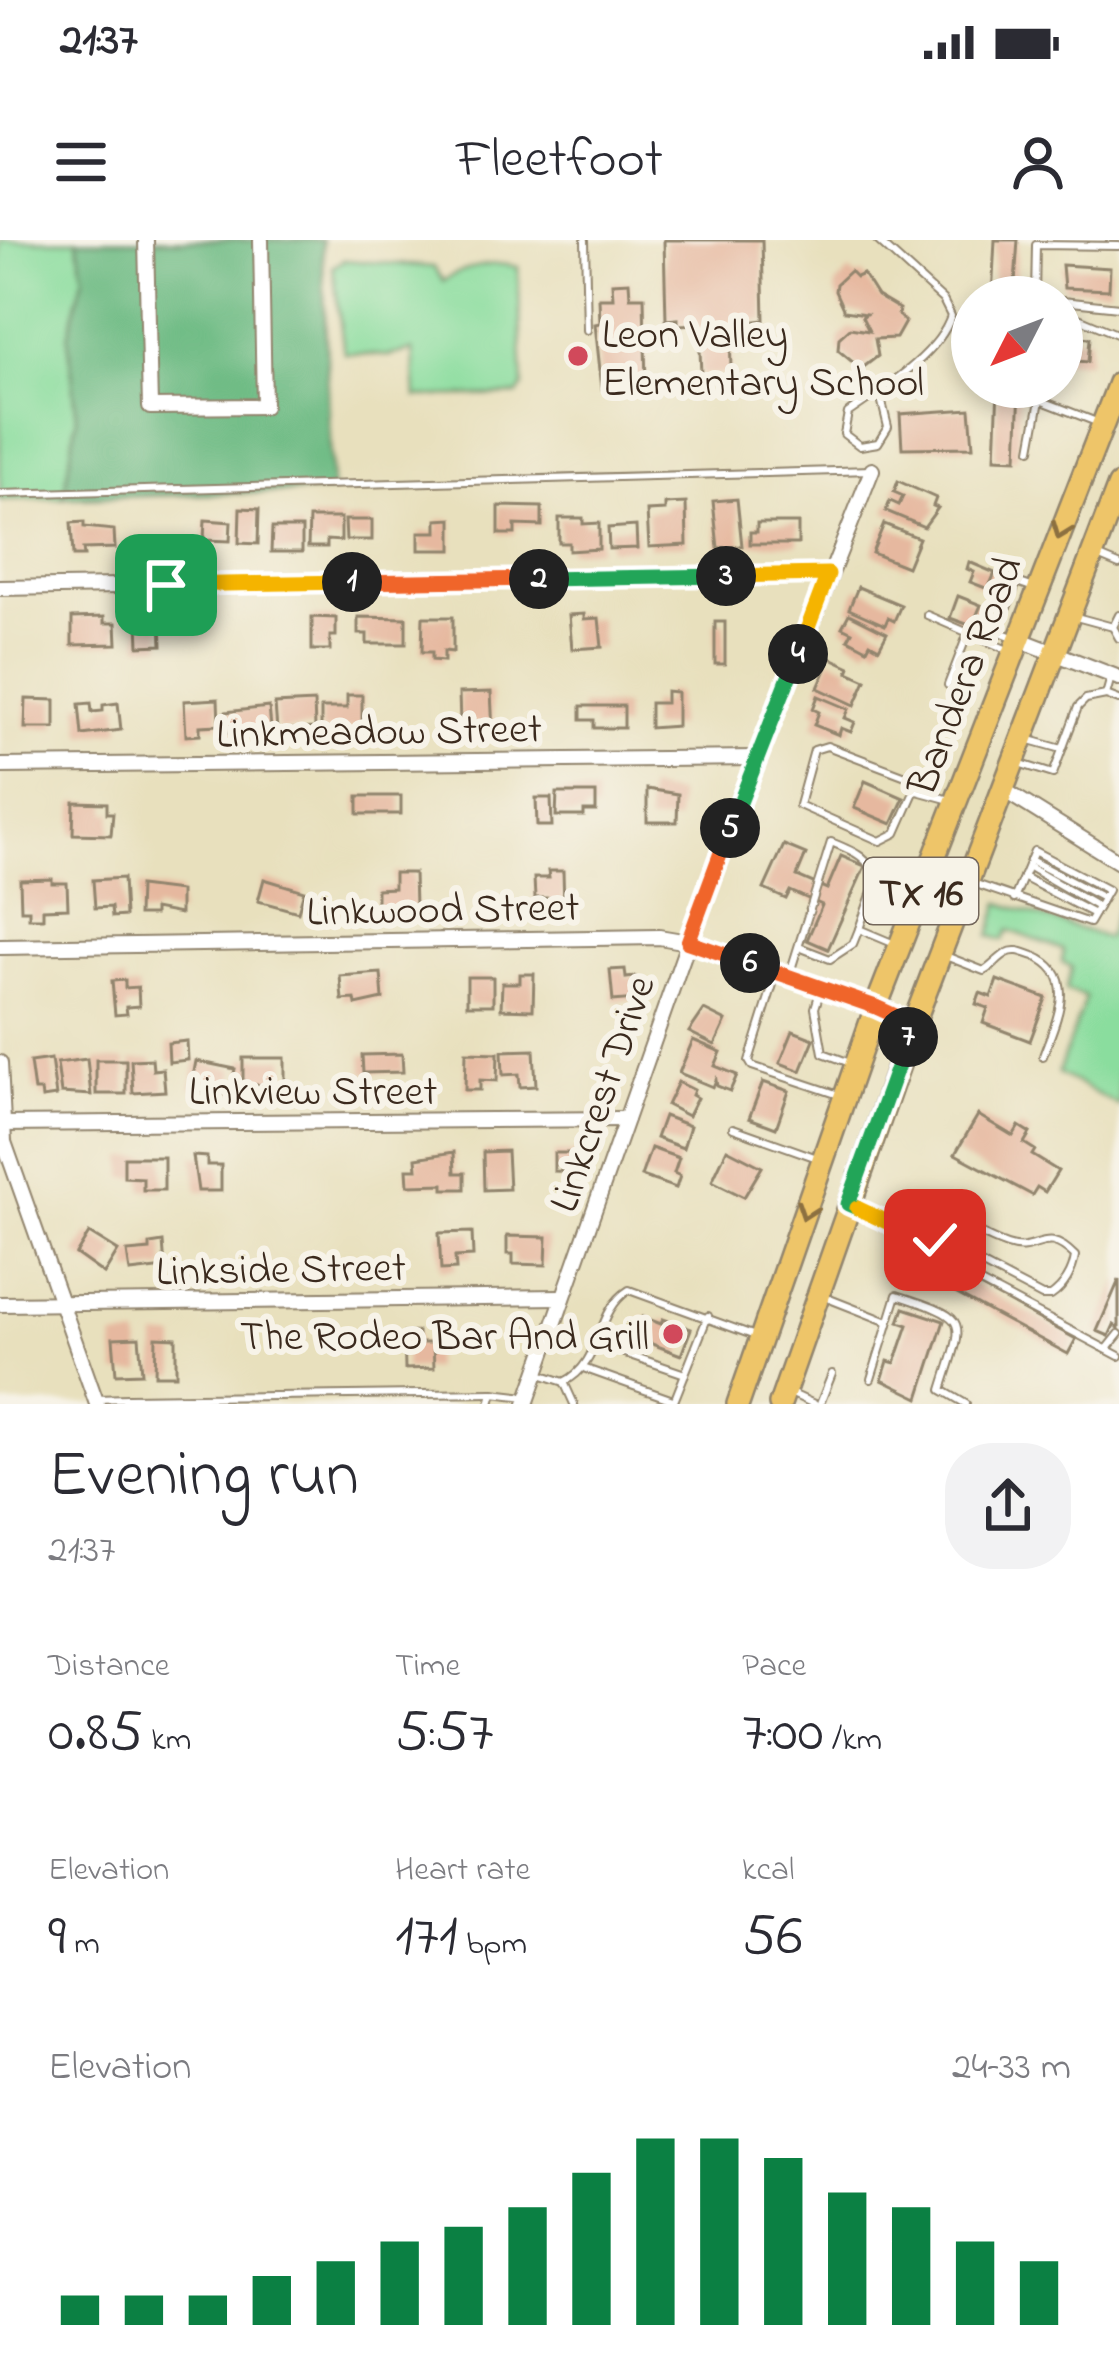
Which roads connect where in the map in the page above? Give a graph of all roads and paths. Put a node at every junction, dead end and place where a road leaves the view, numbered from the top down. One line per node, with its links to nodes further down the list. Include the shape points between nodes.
1 (146, 240): 2 (street, via 150,407 264,406)
2 (261, 240)
3 (585, 240): 10 (lane)
4 (878, 240): 13 (lane, via 951,316 946,332)
5 (1119, 246): 6 (lane, via 1036,245)
6 (1035, 276)
7 (1083, 304): 8 (lane)
8 (1119, 308)
9 (1083, 319): 11 (lane)
10 (587, 330)
11 (1119, 335)
12 (1119, 383): 14 (main road, Bandera Road / TX 16)
13 (880, 394): 13 (lane, via 848,413 844,434 860,446 878,443 888,427)
14 (1103, 424): 15 (lane, via 1040,400); 29 (main road, Bandera Road / TX 16, one-way to 29, via 1038,590)
15 (1031, 448)
16 (872, 470): 18 (lane); 21 (street, Linkcrest Drive)
17 (1118, 492): 19 (main road, Bandera Road / TX 16)
18 (0, 494)
19 (1093, 554): 20 (lane); 25 (main road, Bandera Road / TX 16)
20 (1119, 565)
21 (828, 574): 22 (street); 37 (street, Linkcrest Drive)
22 (0, 588)
23 (1119, 615): 26 (lane)
24 (927, 616): 27 (lane)
25 (1069, 616): 26 (lane); 30 (main road, Bandera Road / TX 16)
26 (1113, 627): 28 (lane)
27 (968, 633): 29 (lane); 32 (lane)
28 (1119, 638)
29 (1006, 641): 30 (street); 42 (main road, Bandera Road / TX 16)
30 (1055, 653): 31 (street); 35 (main road, Bandera Road / TX 16)
31 (1115, 676): 33 (lane)
32 (948, 685)
33 (1106, 695): 34 (lane); 36 (lane, via 1078,707)
34 (1119, 700)
35 (1022, 738): 36 (lane); 38 (main road, Bandera Road / TX 16)
36 (1062, 749): 38 (lane, via 1054,774)
37 (758, 758): 39 (street, Linkmeadow Street); 55 (street, Linkcrest Drive)
38 (1012, 761): 40 (main road, Bandera Road / TX 16)
39 (0, 766)
40 (1002, 789): 43 (street); 47 (main road, Bandera Road / TX 16)
41 (916, 791): 41 (lane, via 896,833 880,841 799,805 814,750 827,746 919,782); 42 (lane)
42 (956, 802): 50 (main road, Bandera Road / TX 16)
43 (1119, 862)
44 (1029, 863): 45 (lane, via 1034,850); 46 (lane); 49 (lane)
45 (1070, 875): 49 (lane); 52 (lane, via 1108,890)
46 (1023, 877): 49 (lane); 51 (lane)
47 (967, 880): 51 (lane); 59 (main road, Bandera Road / TX 16)
48 (878, 883): 50 (lane); 54 (lane); 58 (lane, via 861,854 831,842)
49 (1061, 891): 52 (lane); 53 (lane)
50 (920, 894): 56 (main road, Bandera Road / TX 16)
51 (1014, 899): 53 (lane)
52 (1096, 910): 53 (lane, via 1089,923)
53 (1049, 911)
54 (859, 929): 56 (lane); 58 (lane, via 853,944 830,959)
55 (688, 942): 57 (street, Linkwood Street); 60 (street, Linkwood Street); 68 (street, Linkcrest Drive)
56 (900, 946): 62 (main road, Bandera Road / TX 16)
57 (0, 947)
58 (799, 947): 60 (lane)
59 (939, 954): 63 (main road, Bandera Road / TX 16); 64 (lane, via 984,971 1018,950 1057,970 1060,996)
60 (783, 975): 61 (street, Linkwood Street); 67 (lane, via 748,1061)
61 (821, 988): 62 (street, Linkwood Street); 66 (lane, via 815,1008 823,1053)
62 (876, 1007): 63 (street, Linkwood Street); 66 (main road, Bandera Road / TX 16)
63 (913, 1024): 72 (main road, Bandera Road / TX 16)
64 (1043, 1056)
65 (0, 1063): 69 (street)
66 (856, 1065): 67 (main road, Bandera Road / TX 16)
67 (845, 1097): 71 (main road, Bandera Road / TX 16)
68 (626, 1119): 69 (street, Linkview Street); 76 (street, Linkcrest Drive)
69 (2, 1124): 77 (street)
70 (733, 1128): 71 (lane)
71 (823, 1160): 82 (main road, Bandera Road / TX 16, one-way to 82)
72 (848, 1204): 73 (lane); 75 (main road, Bandera Road / TX 16)
73 (898, 1226): 74 (lane); 74 (lane, via 921,1200 1008,1246 1053,1239 1075,1256 1051,1296 935,1240)
74 (920, 1242): 84 (lane, via 937,1260)
75 (818, 1295): 80 (lane); 93 (main road, Bandera Road / TX 16)
76 (563, 1297): 77 (street, Linkside Street); 87 (street, Linkcrest Drive)
77 (62, 1303): 78 (street, Linkside Street); 94 (street)
78 (0, 1304)
79 (708, 1316): 82 (lane); 83 (lane, via 629,1290 611,1305); 88 (lane)
80 (889, 1322): 90 (lane); 102 (lane, via 897,1295 957,1319 941,1390)
81 (1119, 1334): 84 (lane)
82 (761, 1338): 100 (main road, Bandera Road / TX 16)
83 (598, 1344): 86 (lane); 88 (lane)
84 (1107, 1349): 85 (lane)
85 (1119, 1356)
86 (586, 1369): 91 (lane); 97 (lane)
87 (536, 1373): 91 (lane); 96 (street, Linkcrest Drive)
88 (685, 1374): 97 (lane)
89 (832, 1374): 101 (lane)
90 (871, 1379)
91 (564, 1382): 99 (lane)
92 (493, 1394): 95 (lane); 96 (lane); 98 (lane)
93 (782, 1397): 101 (lane)
94 (96, 1401): 95 (lane)
95 (129, 1401)
96 (527, 1401)
97 (674, 1402)
98 (490, 1404)
99 (574, 1404)
100 (738, 1404)
101 (818, 1404)
102 (966, 1404)

